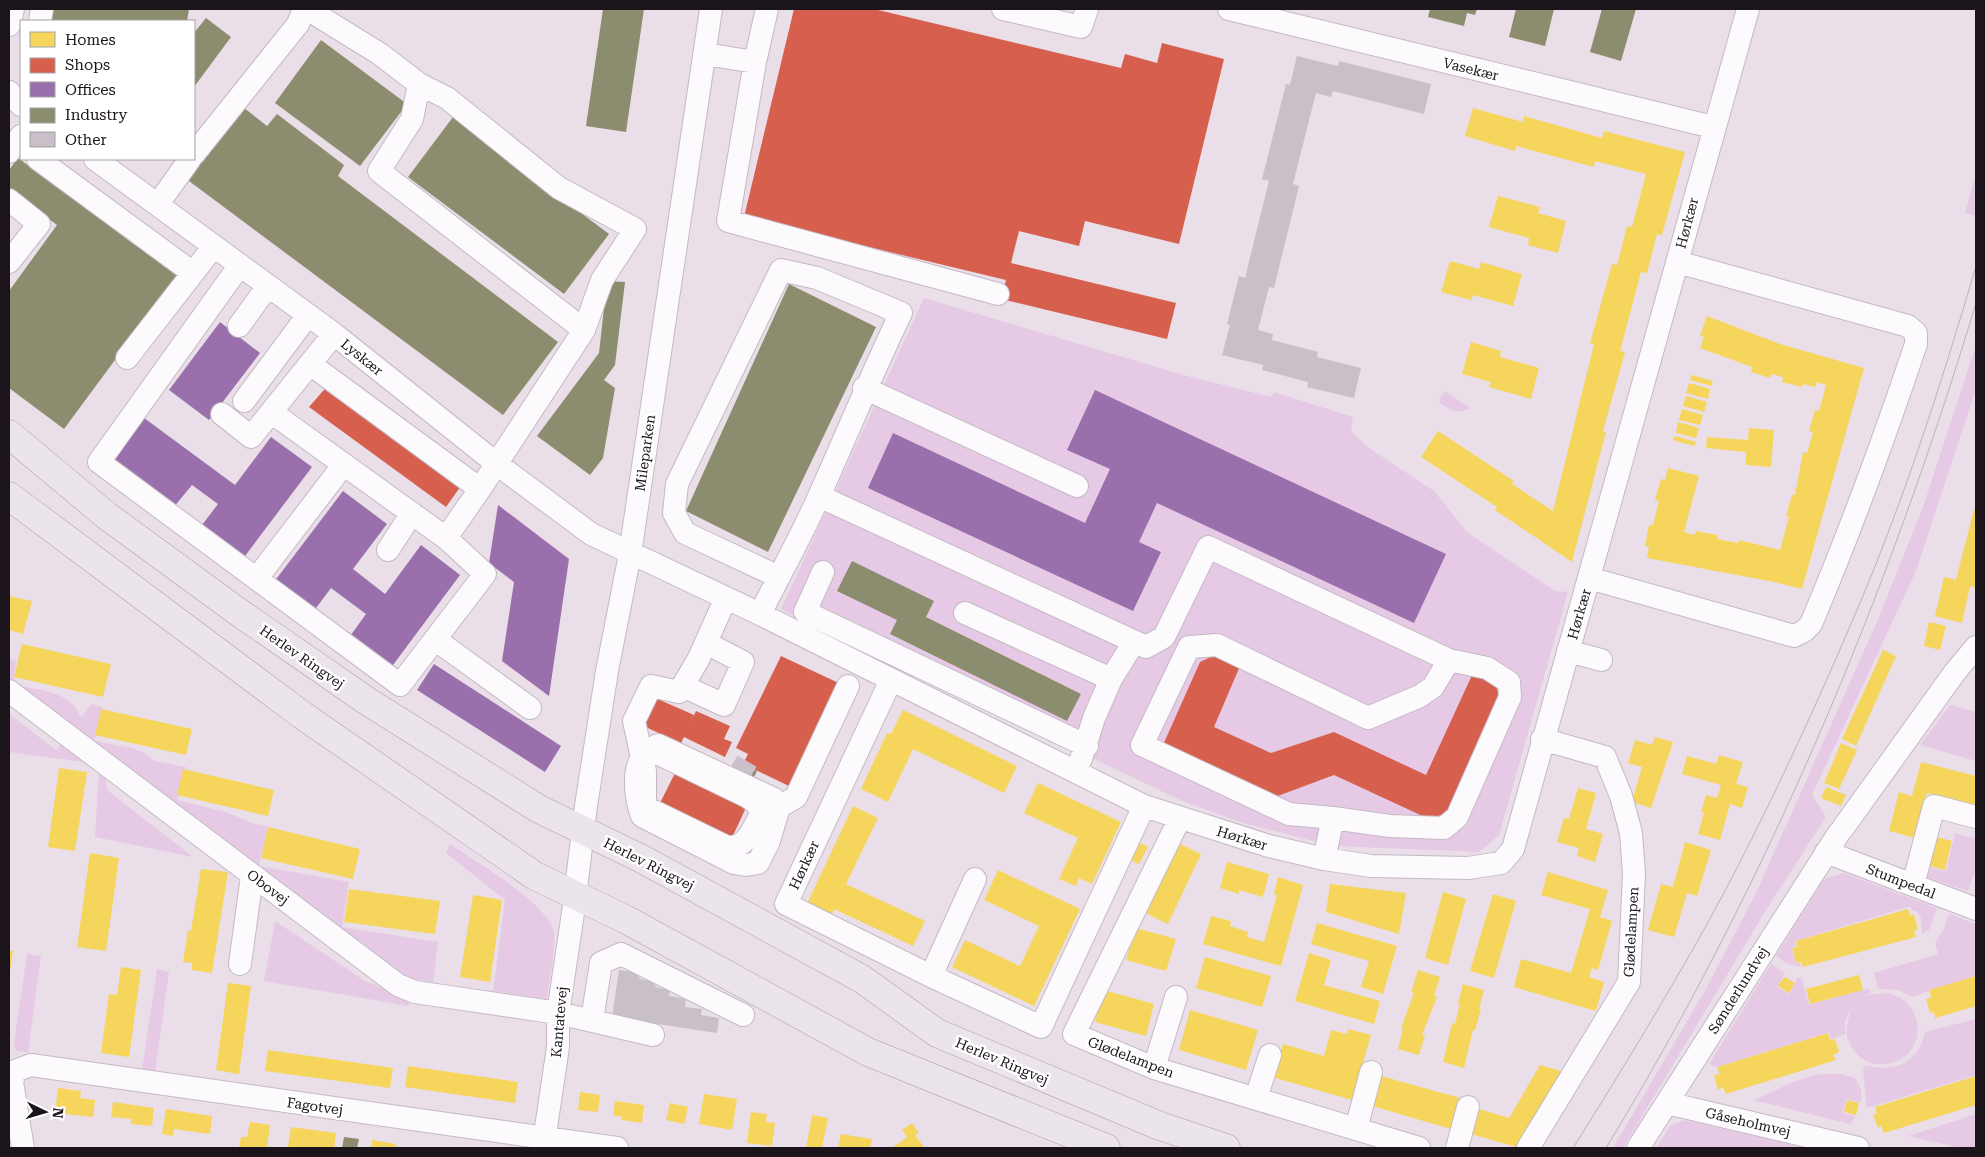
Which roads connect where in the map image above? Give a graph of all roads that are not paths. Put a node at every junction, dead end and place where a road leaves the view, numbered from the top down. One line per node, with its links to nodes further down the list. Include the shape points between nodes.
1 (13, 9): 9 (street)
2 (305, 9): 12 (street, via 380,54); 16 (street, via 298,24)
3 (711, 9): 10 (street, Mileparken)
4 (767, 9): 11 (street)
5 (1003, 9): 6 (street, via 1081,27)
6 (1087, 9)
7 (1229, 9): 15 (street, Vasekær)
8 (1748, 9): 15 (street, Hørkær)
9 (9, 24)
10 (705, 54): 11 (street); 49 (street, Mileparken)
11 (755, 62): 28 (street, via 728,221)
12 (419, 84): 31 (street, via 412,119 379,170); 31 (street, via 447,98 559,188 635,229 602,280)
13 (9, 92): 14 (street)
14 (20, 104)
15 (1714, 128): 24 (street, Hørkær)
16 (195, 153)
17 (39, 160): 26 (street)
18 (96, 160): 21 (street, Lyskær)
19 (189, 160): 21 (street)
20 (9, 200): 23 (street, via 39,224)
21 (158, 204): 22 (street, Lyskær)
22 (214, 246): 25 (street, Lyskær); 26 (street)
23 (9, 262)
24 (1677, 262): 53 (street, Hørkær); 53 (street, via 1908,326 1916,333 1916,344 1844,548 1811,624 1804,631 1794,636)
25 (240, 265): 27 (street, Lyskær); 52 (street, via 99,462)
26 (193, 273): 33 (street)
27 (268, 286): 29 (street, Lyskær); 30 (street)
28 (998, 294)
29 (308, 315): 32 (street, Lyskær); 36 (street)
30 (240, 326)
31 (584, 330): 41 (street)
32 (334, 334): 34 (street); 41 (street, Lyskær)
33 (127, 358)
34 (310, 364): 37 (street); 43 (street)
35 (864, 388): 42 (street); 45 (street); 51 (street, via 901,313 817,278 781,270 676,484 674,513 685,533)
36 (244, 401)
37 (271, 412): 38 (street, via 251,437); 40 (street)
38 (222, 414)
39 (9, 434): 86 (main road, Herlev Ringvej, via 108,516 367,701 538,808)
40 (344, 464): 46 (street); 52 (street)
41 (497, 464): 43 (street); 49 (street, Lyskær, via 591,534)
42 (1077, 486)
43 (480, 490): 47 (street)
44 (9, 496): 92 (main road, via 358,755 534,876)
45 (819, 496): 51 (street); 61 (street)
46 (412, 513): 47 (street); 48 (street)
47 (446, 538): 59 (street, via 485,574)
48 (388, 550)
49 (630, 554): 54 (street, Hørkær); 86 (street, Mileparken, via 609,662)
50 (824, 572): 57 (street, via 805,612)
51 (779, 577): 56 (street)
52 (257, 578): 59 (street, via 400,685)
53 (1589, 578): 65 (street, Hørkær)
54 (726, 598): 56 (street, Hørkær); 62 (street)
55 (965, 613): 69 (street)
56 (760, 614): 60 (street, Hørkær)
57 (824, 620): 60 (street); 68 (street)
58 (1168, 629): 61 (street, via 1164,637 1146,647); 63 (street); 66 (street, via 1208,547)
59 (436, 640): 74 (street)
60 (815, 642): 70 (street, Hørkær)
61 (1134, 642): 69 (street)
62 (706, 643): 71 (street); 71 (street, via 743,662 724,705)
63 (1189, 646): 66 (street, via 1217,645 1368,718 1434,687); 85 (street, via 1142,744 1289,814)
64 (1976, 647): 87 (street, Sønderlundvej)
65 (1568, 651): 67 (street); 75 (street, Hørkær)
66 (1449, 660): 85 (street, via 1487,668 1509,682 1510,697 1457,817 1444,828 1390,826)
67 (1600, 660)
68 (918, 664): 70 (street); 76 (street)
69 (1111, 679): 76 (street, via 1094,718)
70 (899, 684): 79 (street, Hørkær); 95 (street, Hørkær, via 786,904)
71 (683, 686): 77 (street, via 679,692 651,686 634,721)
72 (848, 686): 81 (street)
73 (9, 691): 89 (street, Obovej)
74 (530, 708)
75 (1542, 739): 88 (street, Hørkær, via 1513,848 1500,863 1468,868 1425,868 1372,866); 115 (street, Glødelampen, via 1605,757 1621,796 1631,833 1633,935 1629,982)
76 (1087, 746): 79 (street)
77 (650, 750): 77 (street, via 645,771 645,807 727,847 738,846 746,840 761,814 757,804); 78 (street, via 670,741); 81 (street); 81 (street, via 638,770 636,800 642,816 734,863 758,863)
78 (732, 765)
79 (1074, 771): 82 (street, Hørkær)
80 (754, 778): 81 (street)
81 (787, 802)
82 (1144, 806): 84 (street, Hørkær); 95 (street, Hørkær, via 1041,1027)
83 (1976, 817): 91 (street, via 1934,806)
84 (1180, 818): 88 (street, Hørkær, via 1269,846); 102 (street, Glødelampen, via 1074,1034)
85 (1333, 818): 88 (street)
86 (583, 830): 92 (street, Mileparken); 112 (main road, Herlev Ringvej, via 862,980 938,1033 1160,1126)
87 (1826, 852): 91 (street, Stumpedal); 105 (street, Sønderlundvej)
88 (1324, 859)
89 (252, 876): 94 (street); 97 (street, Obovej, via 398,985 415,992)
90 (975, 879): 95 (street)
91 (1913, 885): 93 (street, Stumpedal)
92 (575, 896): 97 (street, Kantatevej); 111 (main road, via 625,919 868,1052)
93 (1976, 909)
94 (240, 964)
95 (931, 976)
96 (1176, 997): 102 (street)
97 (558, 1013): 99 (street, Obovej); 108 (street, Kantatevej, via 558,1047)
98 (743, 1015): 99 (street, via 621,954 601,963)
99 (592, 1020): 100 (street, Obovej)
100 (653, 1035)
101 (1270, 1055): 104 (street)
102 (1154, 1068): 104 (street, Glødelampen)
103 (1371, 1072): 107 (street)
104 (1256, 1098): 107 (street, Glødelampen)
105 (1667, 1103): 116 (street, Sønderlundvej); 117 (street, Gåseholmvej)
106 (1468, 1107): 114 (street)
107 (1356, 1128): 113 (street, Glødelampen)
108 (544, 1143): 109 (street, Fagotvej, via 31,1065 15,1070 12,1082); 110 (street, Fagotvej)
109 (23, 1148)
110 (616, 1148)
111 (1106, 1148)
112 (1226, 1148)
113 (1419, 1148)
114 (1457, 1148)
115 (1528, 1148)
116 (1638, 1148)
117 (1858, 1148)

